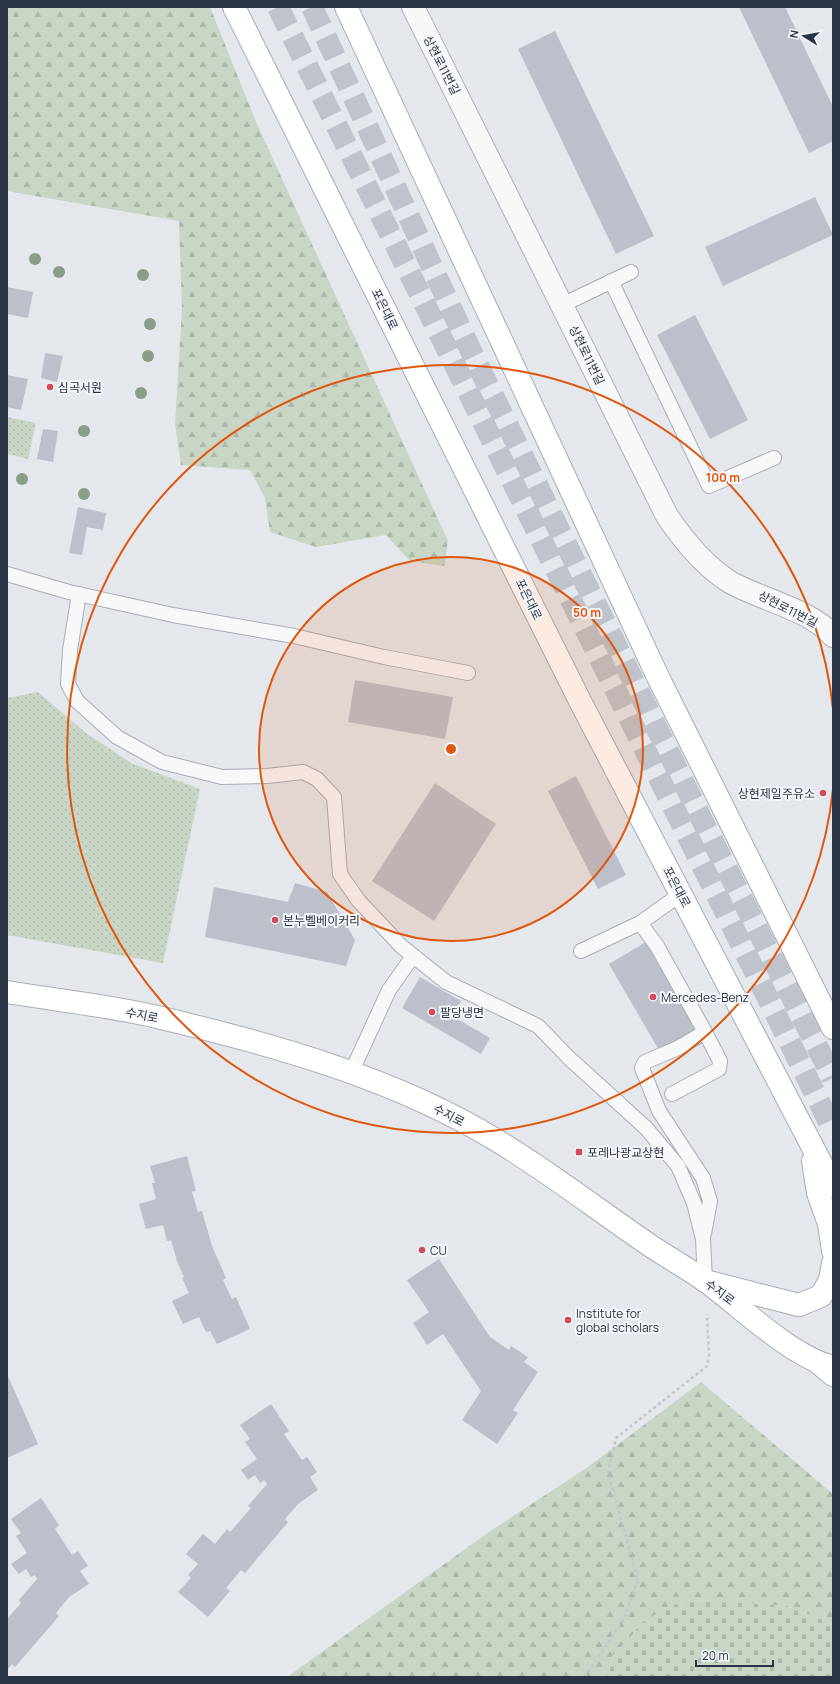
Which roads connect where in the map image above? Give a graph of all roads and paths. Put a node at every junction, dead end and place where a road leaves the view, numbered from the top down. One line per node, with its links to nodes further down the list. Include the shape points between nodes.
1 (234, 7): 12 (main road, 포은대로, via 581,703)
2 (346, 7): 17 (main road, via 658,677)
3 (413, 7): 6 (street, 상현로11번길)
4 (631, 272): 5 (lane)
5 (611, 281): 6 (lane); 7 (lane, via 709,486)
6 (562, 305): 10 (street, 상현로11번길, via 667,516 681,538 715,572 732,583 810,618)
7 (774, 458)
8 (7, 574): 9 (lane)
9 (79, 594): 11 (lane); 15 (lane, via 70,650 68,684 77,701 117,737 162,762 222,777 302,772 317,779 334,798 340,874 358,900)
10 (833, 636)
11 (468, 673)
12 (681, 894): 13 (lane); 21 (main road, 포은대로)
13 (640, 923): 14 (lane); 18 (lane, via 658,946)
14 (581, 951)
15 (413, 956): 19 (lane, via 389,990); 23 (lane, via 446,982 538,1026 646,1128 678,1166 694,1203)
16 (7, 992): 19 (main road, 수지로, via 152,1016 256,1043)
17 (833, 1028)
18 (705, 1032): 20 (lane, via 720,1060 719,1069); 23 (lane, via 678,1048 645,1062 642,1068 659,1111 703,1178 710,1201)
19 (350, 1073): 26 (main road, 수지로, via 416,1098 495,1139 645,1243)
20 (672, 1094)
21 (809, 1140): 22 (main road, 포은대로); 24 (main road, via 818,1193 829,1224)
22 (833, 1186)
23 (703, 1239): 26 (lane)
24 (833, 1251)
25 (833, 1263): 26 (main road, via 830,1280 821,1296 799,1305)
26 (705, 1281): 27 (main road, 수지로, via 795,1350); 28 (path, via 709,1357 707,1366 616,1438 608,1472 638,1580 624,1620)
27 (829, 1369)
28 (585, 1677)

